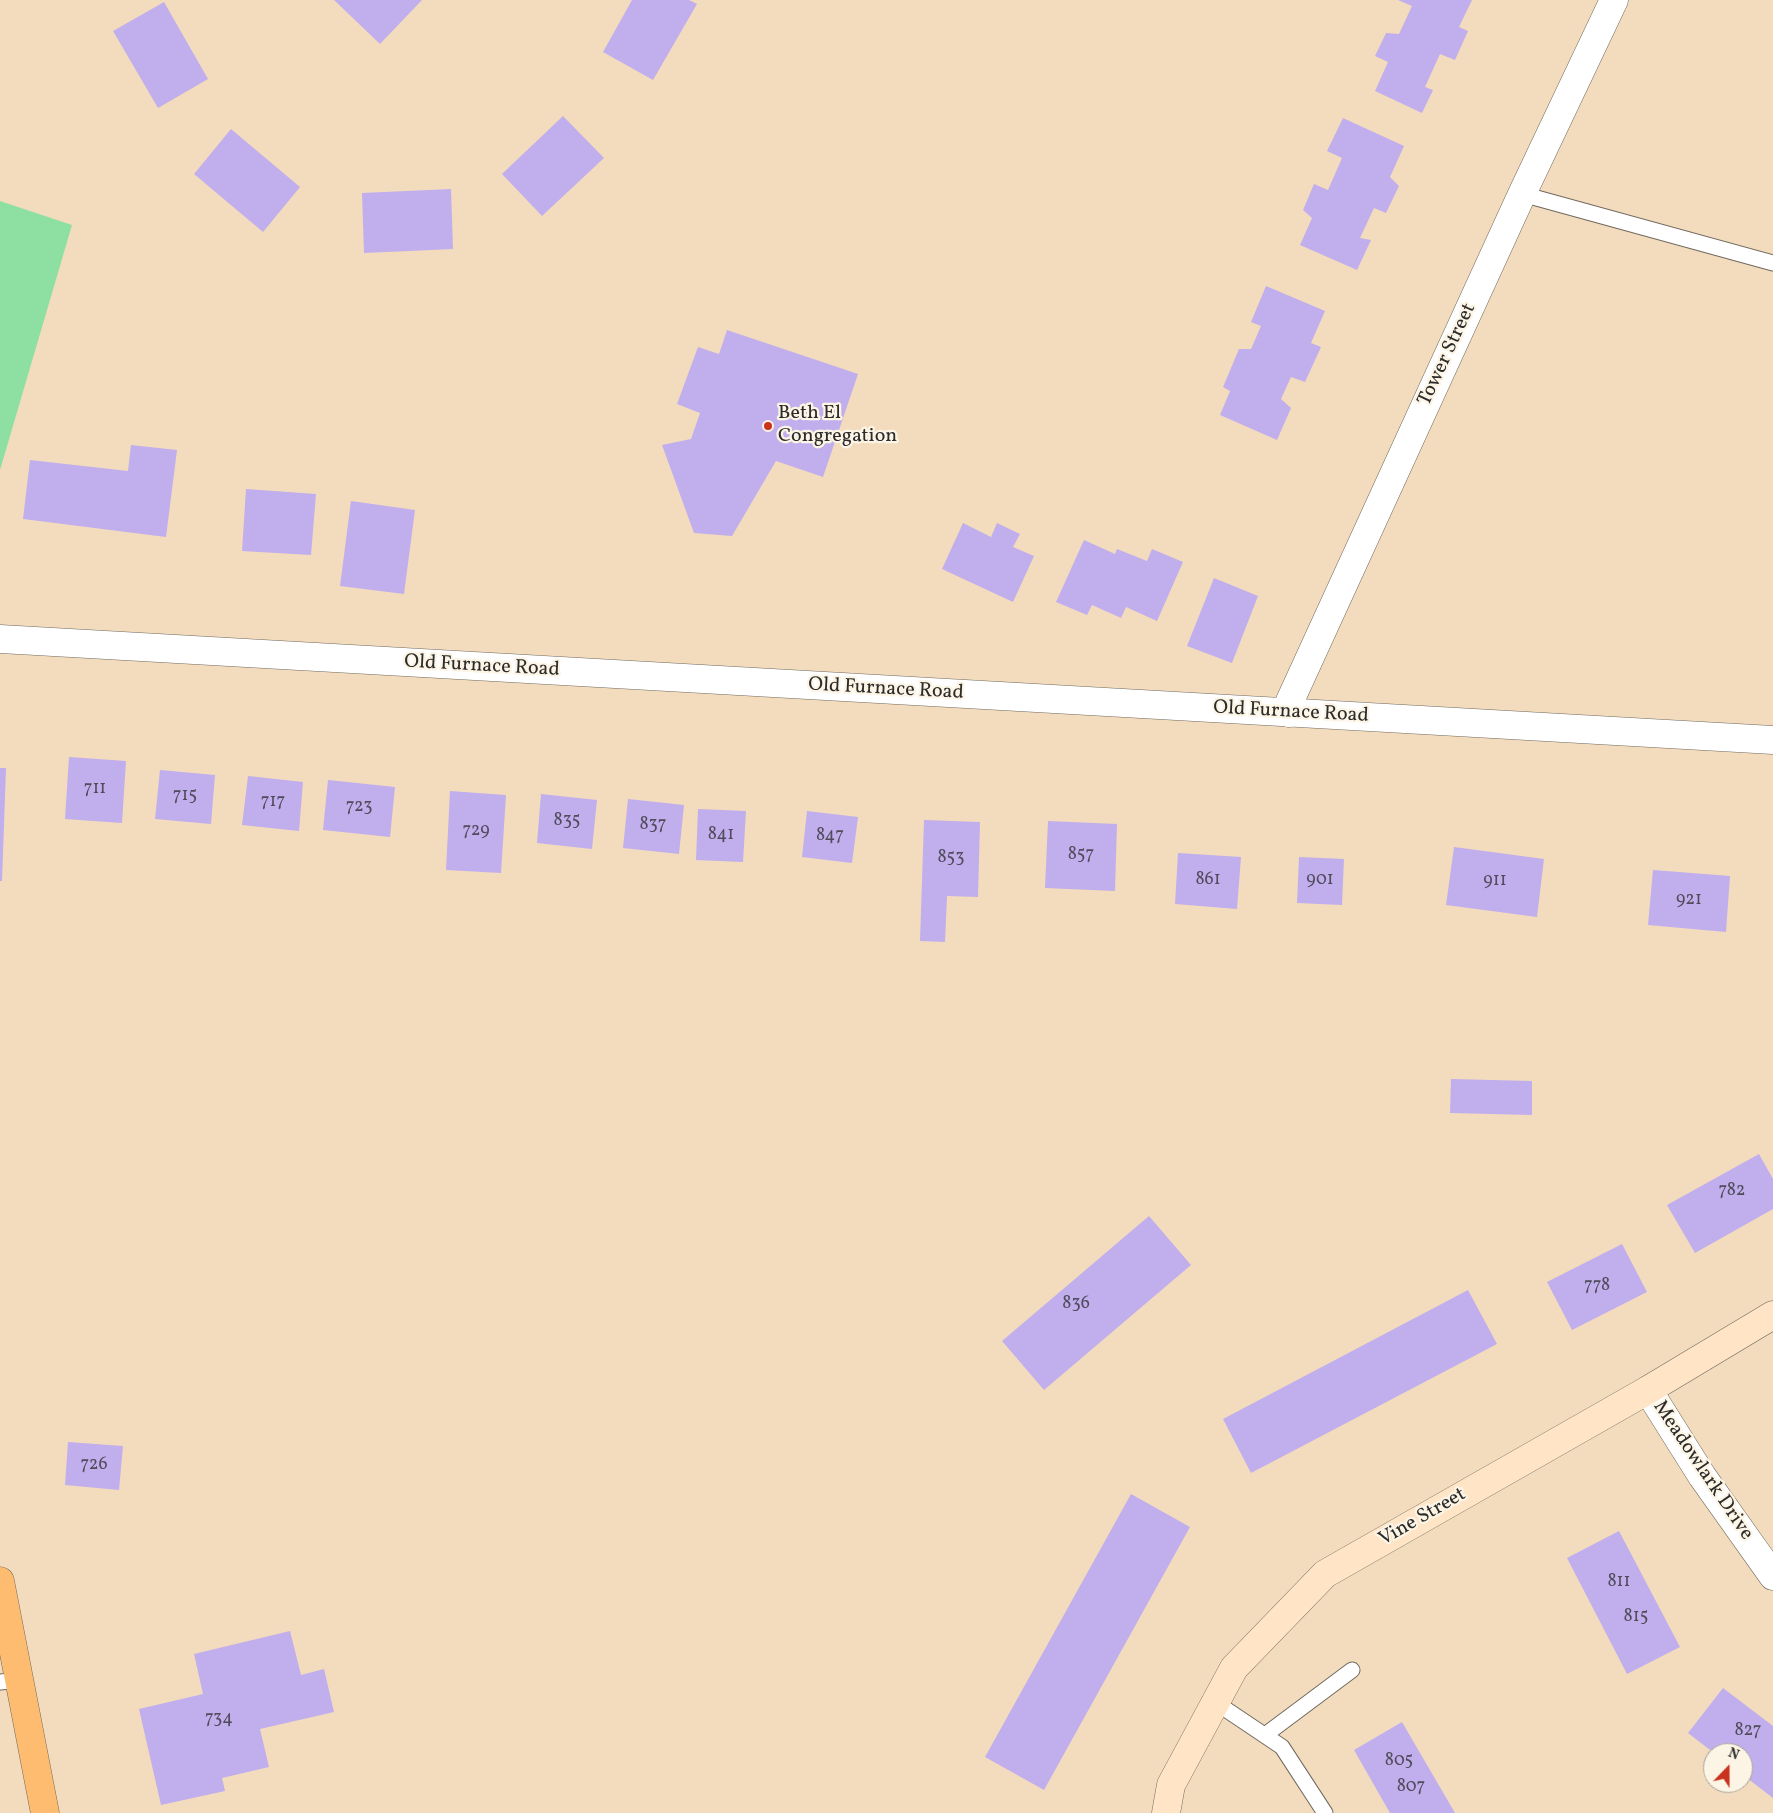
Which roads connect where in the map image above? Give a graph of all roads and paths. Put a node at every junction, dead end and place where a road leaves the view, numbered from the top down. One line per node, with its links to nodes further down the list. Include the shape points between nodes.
1 (1614, 0): 2 (street, Tower Street)
2 (1522, 194): 3 (lane); 5 (street, Tower Street, via 1290,701)
3 (1773, 263)
4 (0, 639): 5 (street, Old Furnace Road)
5 (1289, 713): 6 (street, Old Furnace Road)
6 (1773, 740)
7 (1773, 1315): 8 (main road, Vine Street)
8 (1648, 1390): 9 (street, Meadowlark Drive, via 1702,1476); 13 (main road, Vine Street, via 1325,1574 1234,1668)
9 (1773, 1576)
10 (0, 1581): 12 (main road)
11 (1352, 1670): 14 (lane)
12 (10, 1681): 15 (main road)
13 (1215, 1702): 14 (lane); 16 (main road, Vine Street, via 1172,1785)
14 (1265, 1735): 17 (lane, via 1282,1747)
15 (45, 1813)
16 (1166, 1813)
17 (1325, 1813)

